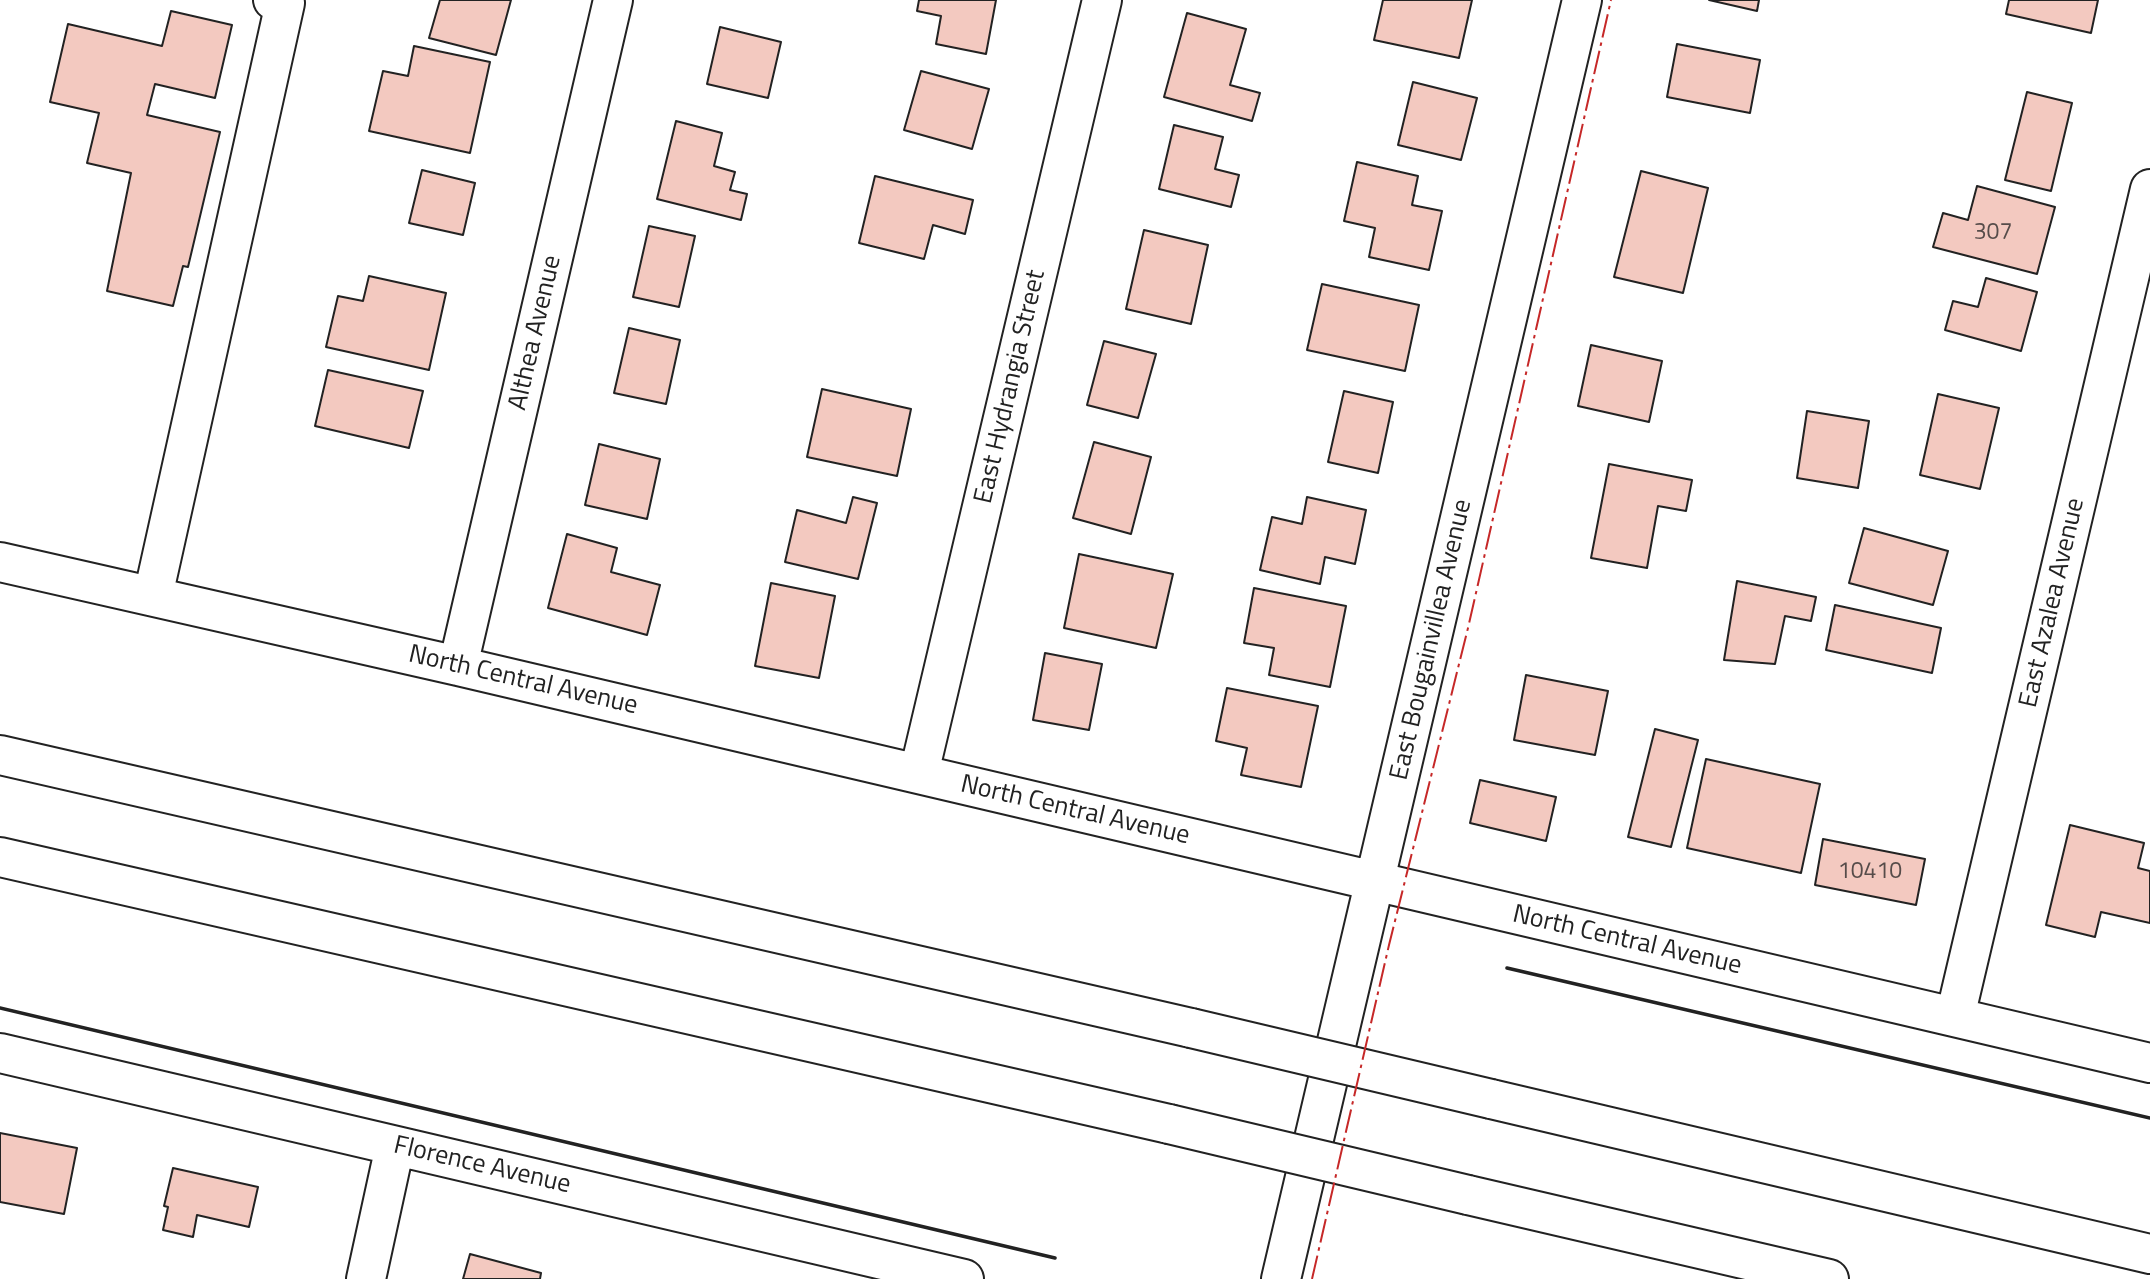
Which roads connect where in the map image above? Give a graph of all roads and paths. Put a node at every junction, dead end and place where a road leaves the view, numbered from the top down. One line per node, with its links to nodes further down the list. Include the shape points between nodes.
1 (273, 0): 7 (main road, via 285,3)
2 (613, 0): 8 (main road, Althea Avenue)
3 (1102, 0): 10 (main road, East Hydrangia Street)
4 (1581, 0): 12 (main road, East Bougainvillea Avenue)
5 (2150, 189): 13 (main road, East Azalea Avenue)
6 (0, 562): 7 (main road, North Central Avenue)
7 (153, 596): 8 (main road, North Central Avenue)
8 (458, 666): 10 (main road, North Central Avenue)
9 (0, 755): 17 (main road, bridge)
10 (919, 773): 12 (main road, North Central Avenue)
11 (0, 857): 21 (main road, bridge)
12 (1375, 882): 13 (main road, North Central Avenue); 20 (main road, East Bougainvillea Avenue)
13 (1955, 1017): 15 (main road, North Central Avenue)
14 (0, 1053): 16 (main road, Florence Avenue)
15 (2150, 1063)
16 (395, 1146): 18 (main road); 19 (main road, Florence Avenue)
17 (2150, 1254)
18 (366, 1279)
19 (964, 1279)
20 (1281, 1279)
21 (1829, 1279)

